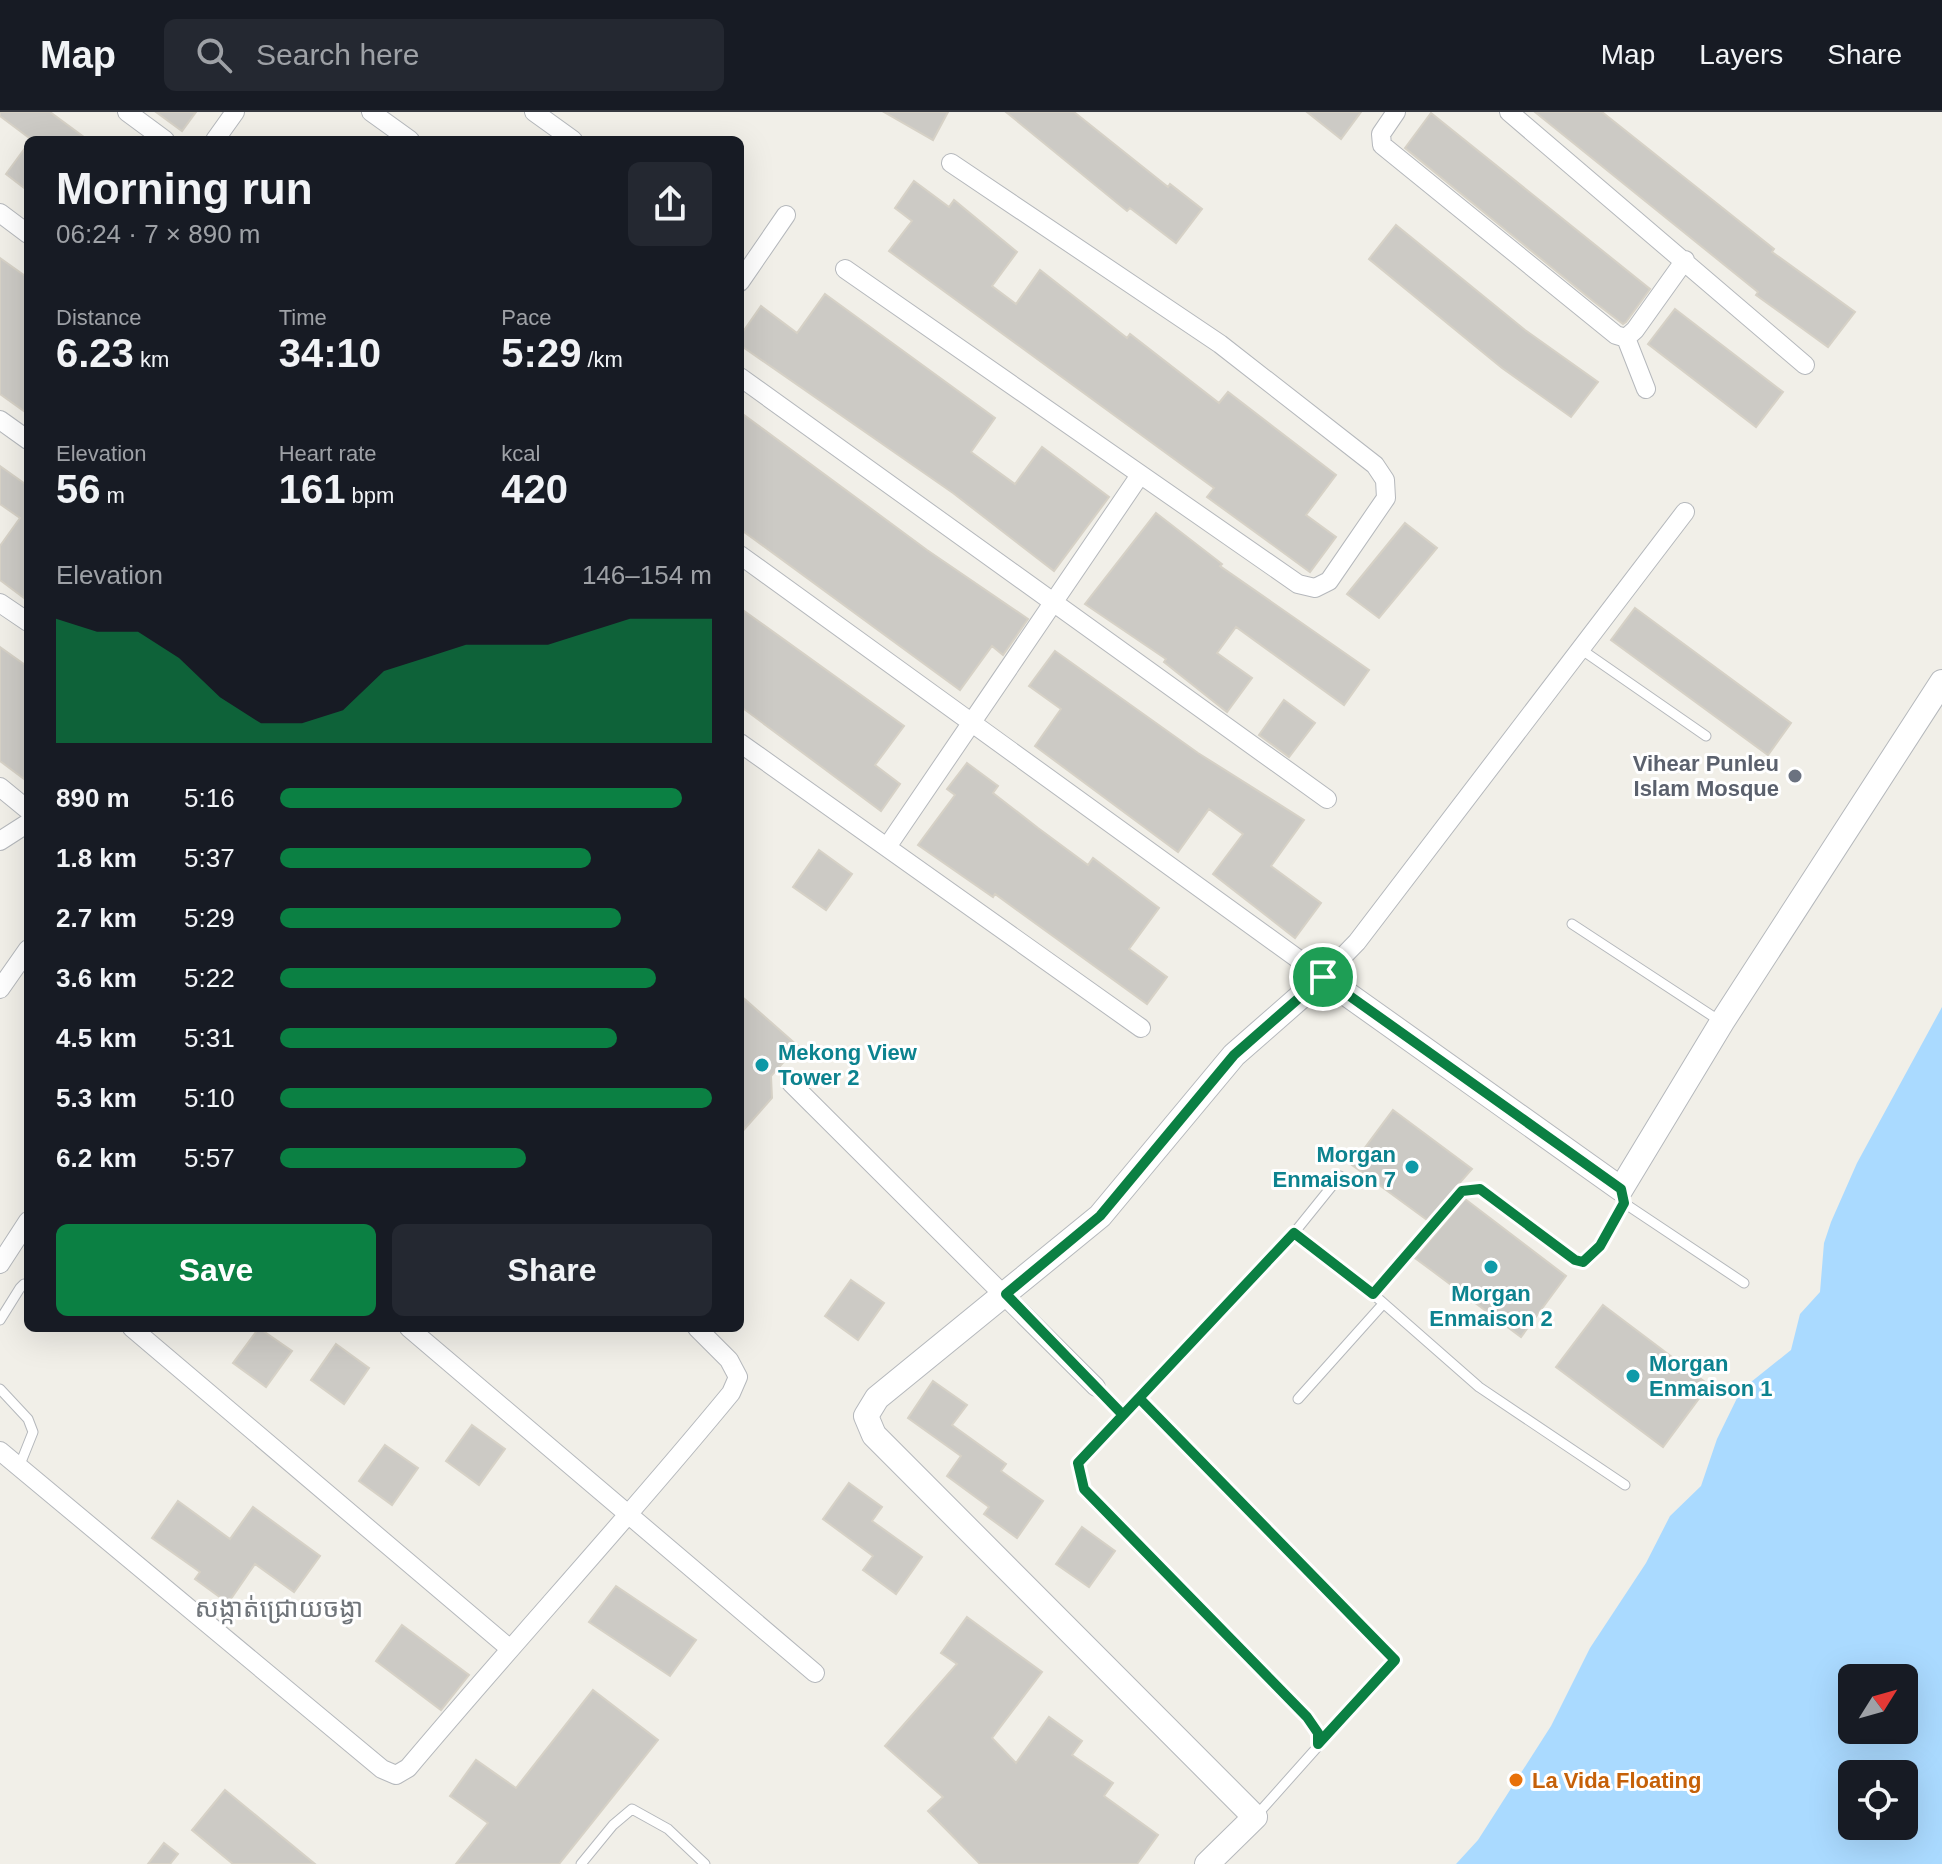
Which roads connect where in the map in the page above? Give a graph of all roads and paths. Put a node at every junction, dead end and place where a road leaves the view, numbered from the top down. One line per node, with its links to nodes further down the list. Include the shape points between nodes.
1 (127, 112): 7 (street)
2 (235, 112): 8 (street)
3 (371, 112): 9 (street)
4 (534, 112): 10 (street)
5 (1396, 112): 18 (street, via 1381,134 1382,145)
6 (1509, 112): 15 (street)
7 (160, 136)
8 (218, 136)
9 (404, 136)
10 (567, 136)
11 (951, 163): 24 (street, via 1220,344 1375,465 1385,480 1386,498 1329,581 1315,588 1298,584)
12 (0, 213): 14 (street)
13 (786, 215): 16 (street)
14 (24, 231)
15 (1685, 260): 18 (street); 19 (street)
16 (744, 269)
17 (845, 269): 24 (street)
18 (1626, 338): 21 (street)
19 (1805, 365)
20 (744, 380): 27 (street)
21 (1646, 389)
22 (0, 420): 23 (street)
23 (24, 437)
24 (1140, 475): 27 (street)
25 (1685, 512): 30 (street)
26 (744, 558): 32 (street)
27 (1054, 602): 32 (street); 36 (street)
28 (0, 603): 29 (street)
29 (24, 619)
30 (1582, 650): 33 (lane); 43 (street, via 1357,942)
31 (1942, 682): 45 (street)
32 (972, 723): 40 (street); 43 (street)
33 (1706, 736)
34 (744, 746): 40 (street)
35 (0, 787): 37 (street)
36 (1327, 799)
37 (24, 807)
38 (24, 826): 39 (street)
39 (0, 841)
40 (887, 847): 46 (street)
41 (1572, 924): 45 (lane)
42 (24, 955): 44 (street)
43 (1323, 977): 49 (street); 55 (street, via 1234,1055 1100,1216)
44 (0, 989)
45 (1722, 1022): 49 (street)
46 (1141, 1028)
47 (791, 1083): 55 (street)
48 (1340, 1176): 51 (lane)
49 (1623, 1196): 53 (lane); 56 (lane, via 1600,1246 1583,1262 1480,1189 1469,1188)
50 (24, 1232): 52 (street)
51 (1294, 1233): 56 (lane); 64 (lane)
52 (0, 1264)
53 (1744, 1283)
54 (24, 1287): 58 (lane)
55 (1006, 1294): 62 (street); 75 (street, via 877,1398 866,1416 874,1435)
56 (1373, 1294): 57 (lane)
57 (1383, 1304): 65 (lane); 70 (lane, via 1479,1387)
58 (0, 1320)
59 (137, 1332): 72 (street)
60 (414, 1332): 71 (street)
61 (701, 1332): 71 (street, via 738,1377 731,1393)
62 (1096, 1387): 66 (lane)
63 (0, 1389): 69 (lane, via 33,1432)
64 (1139, 1398): 66 (lane); 74 (lane, via 1395,1660)
65 (1298, 1399)
66 (1123, 1415): 68 (lane)
67 (0, 1451): 69 (street)
68 (1078, 1463): 74 (path, via 1084,1489 1307,1717 1318,1733)
69 (19, 1467): 72 (street, via 382,1769 396,1775 408,1768)
70 (1625, 1485)
71 (629, 1517): 72 (street); 73 (street)
72 (509, 1648)
73 (815, 1673)
74 (1318, 1744): 75 (lane)
75 (1255, 1817): 78 (street)
76 (581, 1864): 77 (lane, via 632,1809 668,1829)
77 (705, 1864)
78 (1207, 1864)

